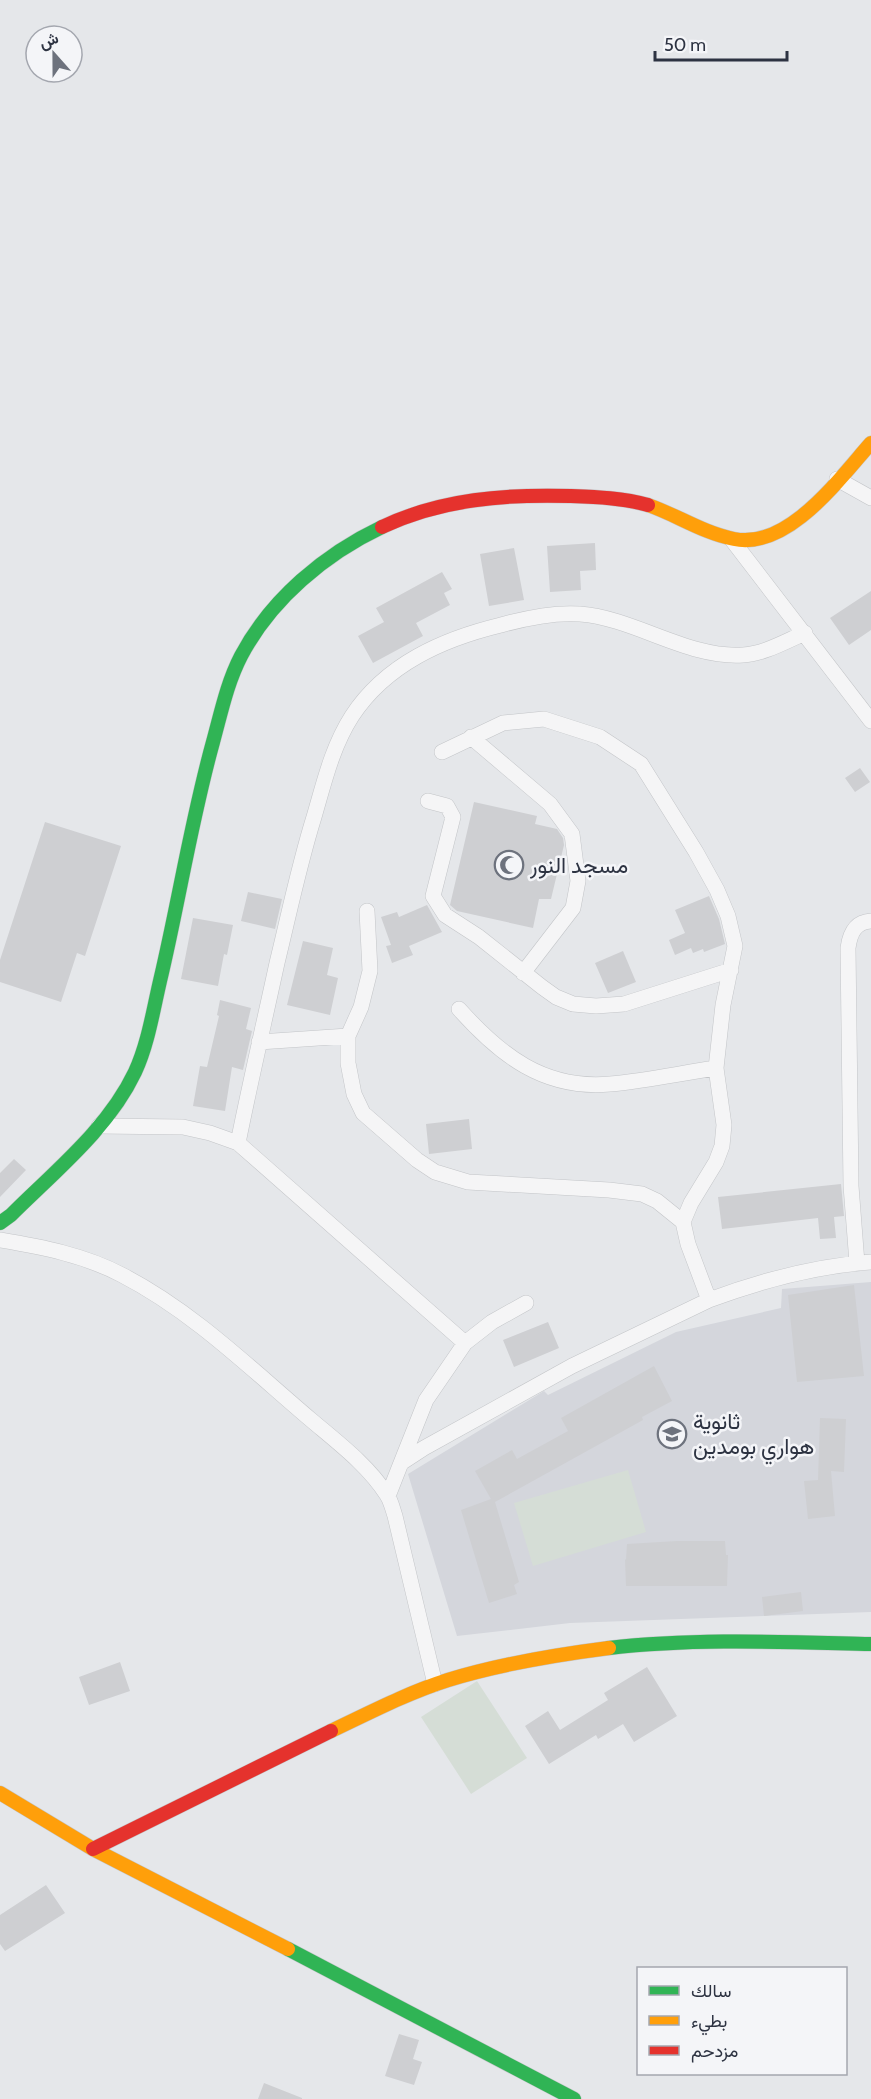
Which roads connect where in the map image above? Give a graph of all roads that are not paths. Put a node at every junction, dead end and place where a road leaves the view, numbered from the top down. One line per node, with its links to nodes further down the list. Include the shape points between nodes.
1 (871, 443): 2 (street)
2 (837, 479): 3 (street); 4 (street, via 814,504 777,532 760,540)
3 (871, 498)
4 (732, 540): 5 (street); 18 (street, via 647,504 618,499 481,498 439,505 386,524 310,573 274,608 239,661 207,760 143,1048 124,1092)
5 (805, 633): 6 (street); 16 (street, via 746,655 730,655 682,644 614,620 581,614 538,616 465,634 433,647 388,676 352,716 329,764 298,873)
6 (871, 721)
7 (471, 737): 8 (street); 12 (street, via 503,723 543,719 600,737 641,764 717,890 733,934); 13 (street, via 550,804 572,834 578,881 573,908)
8 (442, 752)
9 (428, 801): 13 (street, via 447,806 453,817 433,896 445,915)
10 (366, 911): 15 (street, via 370,971 361,1007)
11 (871, 921): 23 (street, via 854,928 848,948 851,1186)
12 (731, 970): 13 (street, via 624,1004 596,1006 573,1004 556,997); 17 (street)
13 (523, 973)
14 (459, 1009): 17 (street, via 504,1053 546,1077 609,1084)
15 (348, 1036): 16 (street); 20 (street, via 354,1094 363,1113 435,1172 468,1182 642,1194 667,1207)
16 (260, 1042): 19 (street)
17 (716, 1068): 20 (street, via 724,1125 722,1146)
18 (99, 1126): 19 (street, via 183,1127); 21 (street)
19 (238, 1143): 26 (street)
20 (683, 1222): 24 (street)
21 (0, 1223)
22 (0, 1240): 28 (street, via 66,1253 147,1289 258,1373 359,1462)
23 (864, 1262): 24 (street, via 784,1277)
24 (709, 1300): 27 (street, via 572,1366)
25 (526, 1303): 26 (street)
26 (465, 1343): 27 (street, via 426,1400)
27 (401, 1462): 28 (street)
28 (388, 1496): 30 (street)
29 (871, 1644): 30 (street, via 713,1642 615,1648 519,1662)
30 (435, 1684): 32 (street, via 390,1702)
31 (0, 1793): 32 (street)
32 (93, 1849): 33 (street)
33 (574, 2099)

